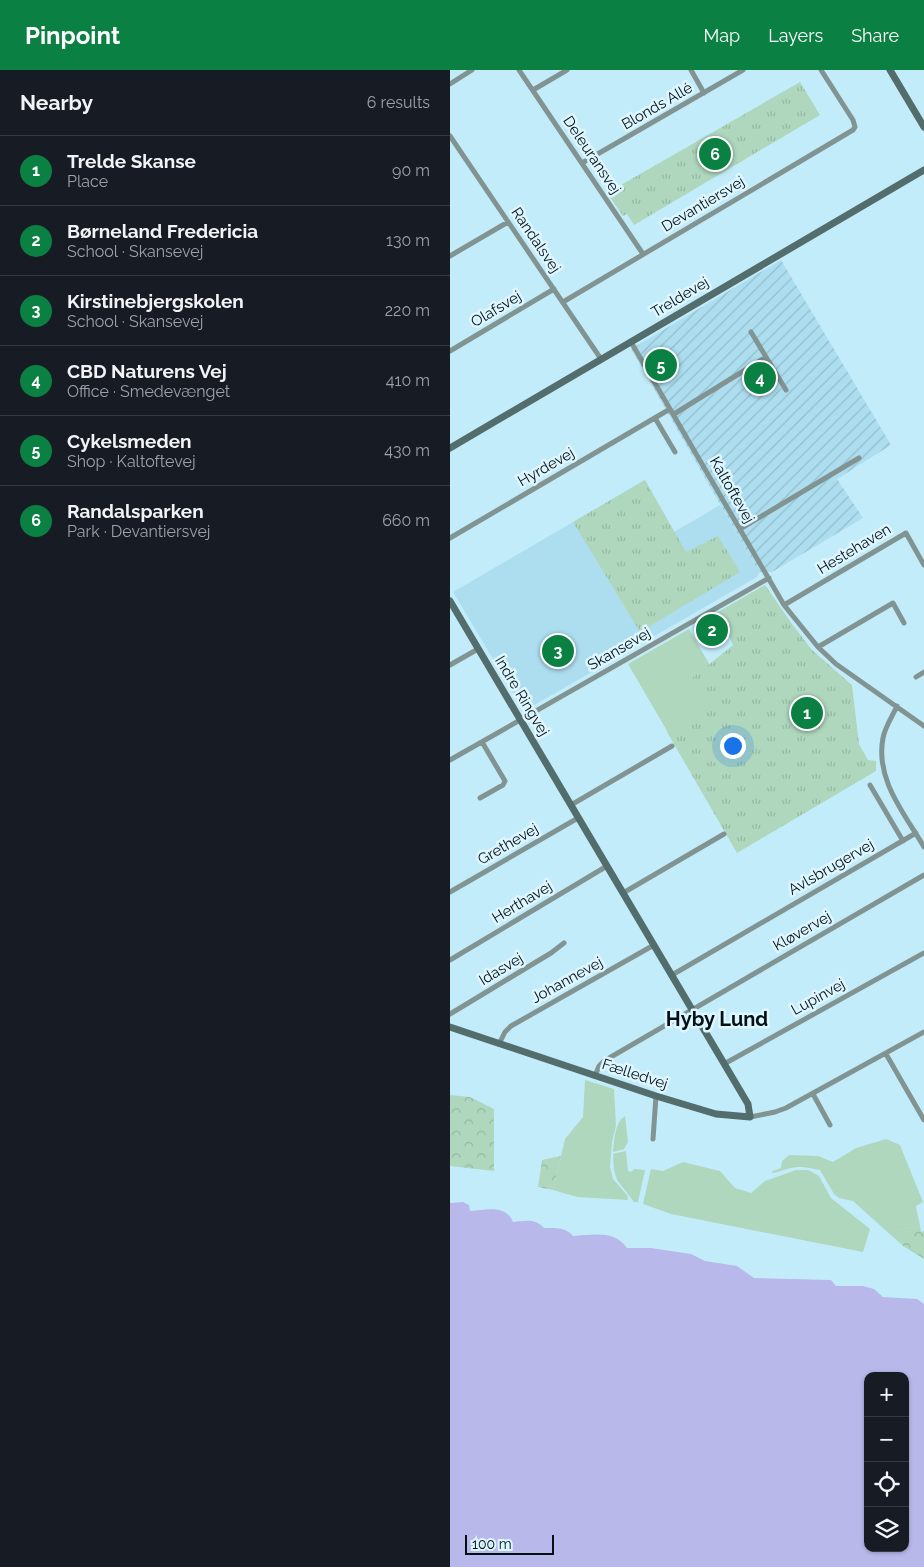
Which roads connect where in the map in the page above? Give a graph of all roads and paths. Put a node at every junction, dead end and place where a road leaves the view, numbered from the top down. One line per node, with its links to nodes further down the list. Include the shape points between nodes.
1 (472, 70): 8 (street)
2 (519, 70): 9 (street, Deleuransvej)
3 (567, 70): 9 (street)
4 (691, 70): 10 (street)
5 (743, 70): 10 (street, Blonds Allé)
6 (821, 70): 17 (street, Devantiersvej, via 853,120 855,126 850,132)
7 (890, 70): 11 (street)
8 (450, 84)
9 (533, 90): 14 (street, Deleuransvej)
10 (704, 93): 14 (street, Blonds Allé)
11 (924, 127)
12 (450, 136): 13 (street, Randalsvej)
13 (452, 143): 16 (street, Randalsvej)
14 (582, 163): 17 (street, Deleuransvej)
15 (924, 170): 22 (street, Treldevej)
16 (508, 222): 18 (street); 19 (street, Randalsvej)
17 (644, 254): 20 (street, Devantiersvej)
18 (450, 256)
19 (554, 289): 20 (street, Randalsvej); 23 (street, Olafsvej)
20 (563, 302): 25 (street, Randalsvej)
21 (751, 332): 24 (street)
22 (631, 342): 25 (street, Treldevej); 27 (street, Kaltoftevej)
23 (450, 351)
24 (766, 357): 26 (street); 27 (street, Hyrdevej)
25 (601, 359): 29 (street, Treldevej)
26 (786, 390)
27 (672, 412): 28 (street, Hyrdevej); 32 (street, Kaltoftevej)
28 (655, 418): 30 (street); 33 (street, Hyrdevej)
29 (450, 448)
30 (675, 452)
31 (859, 458): 32 (street)
32 (740, 529): 35 (street, Kaltoftevej)
33 (450, 538)
34 (924, 565): 37 (street, Hestehaven, via 906,533)
35 (769, 578): 37 (street, Kaltoftevej); 45 (street, Skansevej)
36 (450, 602): 40 (street, Indre Ringvej)
37 (784, 605): 39 (street, Kaltoftevej)
38 (904, 623): 39 (street, via 893,604)
39 (818, 647): 44 (street, Kaltoftevej, via 836,664)
40 (478, 649): 41 (street); 45 (street, Indre Ringvej)
41 (450, 665)
42 (924, 672): 43 (street)
43 (916, 677)
44 (897, 706): 46 (street, Kaltoftevej); 54 (street, via 884,736 883,769 890,790)
45 (520, 720): 47 (street, Skansevej); 52 (street, Indre Ringvej)
46 (924, 726)
47 (482, 742): 49 (street, Skansevej); 51 (street, via 505,781)
48 (672, 746): 52 (street)
49 (450, 760)
50 (870, 785): 56 (street)
51 (480, 798)
52 (571, 805): 53 (street, Indre Ringvej)
53 (578, 818): 58 (street, Indre Ringvej); 60 (street, Grethevej)
54 (916, 833): 56 (street, Avlsbrugervej); 57 (street)
55 (724, 834): 61 (street)
56 (903, 841): 66 (street, Avlsbrugervej)
57 (924, 847)
58 (607, 866): 61 (street, Indre Ringvej); 65 (street, Herthavej)
59 (924, 875): 67 (street, Kløvervej)
60 (450, 892)
61 (623, 893): 63 (street, Indre Ringvej)
62 (564, 943): 68 (street, Idasvej)
63 (654, 946): 66 (street, Indre Ringvej); 71 (street, Johannevej, via 511,1026)
64 (924, 953): 73 (street, Lupinvej)
65 (450, 960)
66 (672, 975): 67 (street, Indre Ringvej)
67 (692, 1009): 73 (street, Indre Ringvej); 74 (street, Kløvervej, via 604,1061)
68 (450, 1014)
69 (450, 1027): 71 (street, Fælledvej)
70 (924, 1032): 72 (street, Fælledvej)
71 (500, 1044): 74 (street, Fælledvej)
72 (886, 1054): 75 (street, Fælledvej); 78 (street)
73 (724, 1064): 77 (street, Indre Ringvej, via 748,1104)
74 (594, 1076): 76 (street, Fælledvej)
75 (813, 1094): 77 (street, Fælledvej, via 775,1112); 79 (street)
76 (656, 1096): 77 (street, Fælledvej, via 716,1114); 80 (street)
77 (750, 1117)
78 (924, 1120)
79 (830, 1125)
80 (653, 1139)

